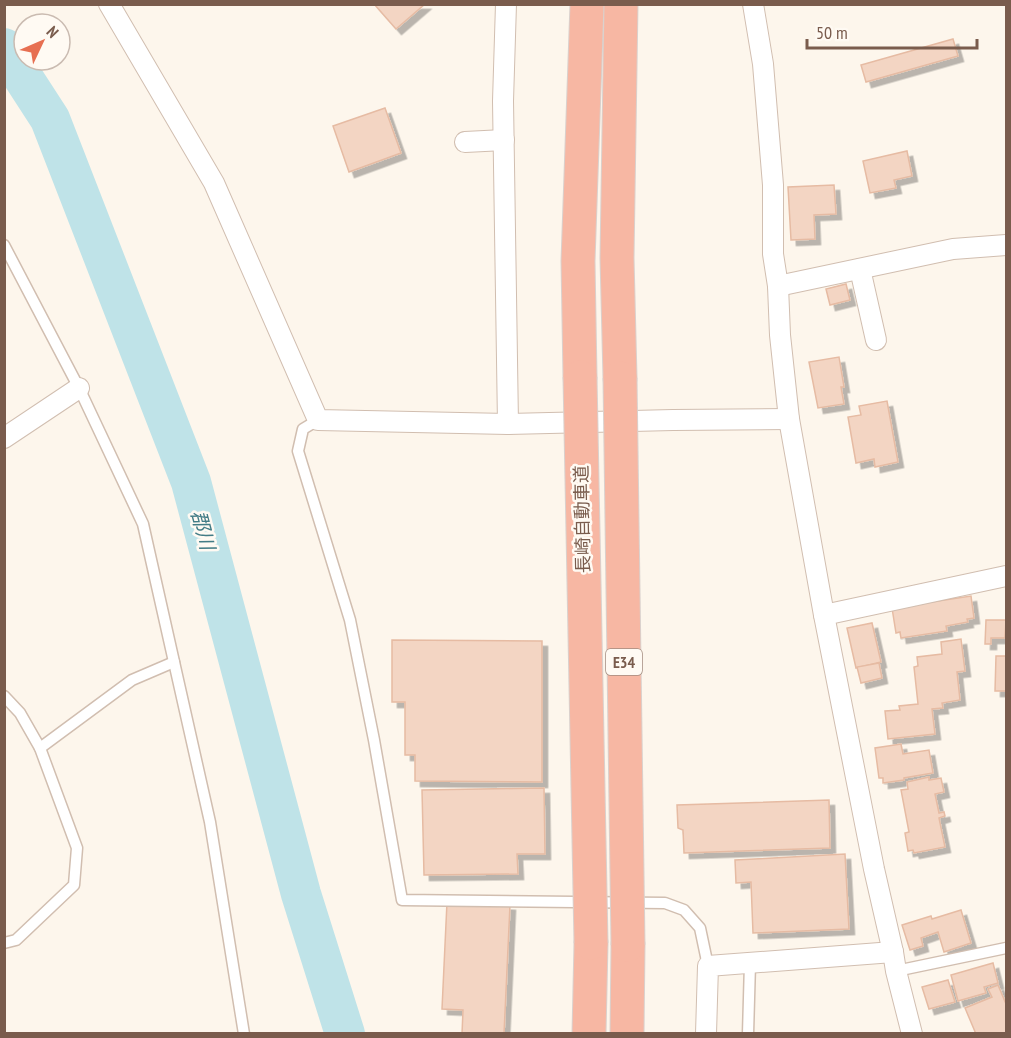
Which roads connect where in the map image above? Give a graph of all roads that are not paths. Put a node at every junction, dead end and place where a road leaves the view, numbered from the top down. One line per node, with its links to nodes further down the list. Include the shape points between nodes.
1 (109, 4): 15 (street, via 214,183)
2 (506, 4): 6 (street)
3 (587, 4): 29 (highway, 長崎自動車道 / E34, bridge, via 578,261 591,943)
4 (621, 4): 30 (highway, E34, bridge, via 617,258)
5 (753, 4): 11 (street, via 763,64)
6 (504, 140): 7 (street); 16 (street)
7 (465, 142)
8 (4, 245): 13 (lane)
9 (1006, 245): 10 (street, via 953,249)
10 (860, 269): 11 (street); 12 (street)
11 (778, 286): 14 (street)
12 (876, 340)
13 (79, 388): 17 (street); 20 (lane, via 143,524)
14 (789, 419): 16 (street); 19 (street)
15 (318, 420): 16 (street); 27 (lane, via 303,429 298,451 350,620 402,900 665,903 684,910 700,928)
16 (508, 424)
17 (4, 438)
18 (1006, 576): 19 (street)
19 (824, 615): 25 (street)
20 (174, 662): 22 (lane, via 132,680); 28 (lane, via 210,822)
21 (4, 696): 22 (lane, via 20,713)
22 (40, 748): 23 (lane, via 77,848 74,885 16,940)
23 (4, 943)
24 (1006, 948): 25 (lane)
25 (895, 961): 26 (street); 33 (street)
26 (750, 963): 27 (street); 32 (lane)
27 (708, 966): 31 (street)
28 (244, 1034)
29 (589, 1034)
30 (627, 1034)
31 (706, 1034)
32 (748, 1034)
33 (912, 1034)

